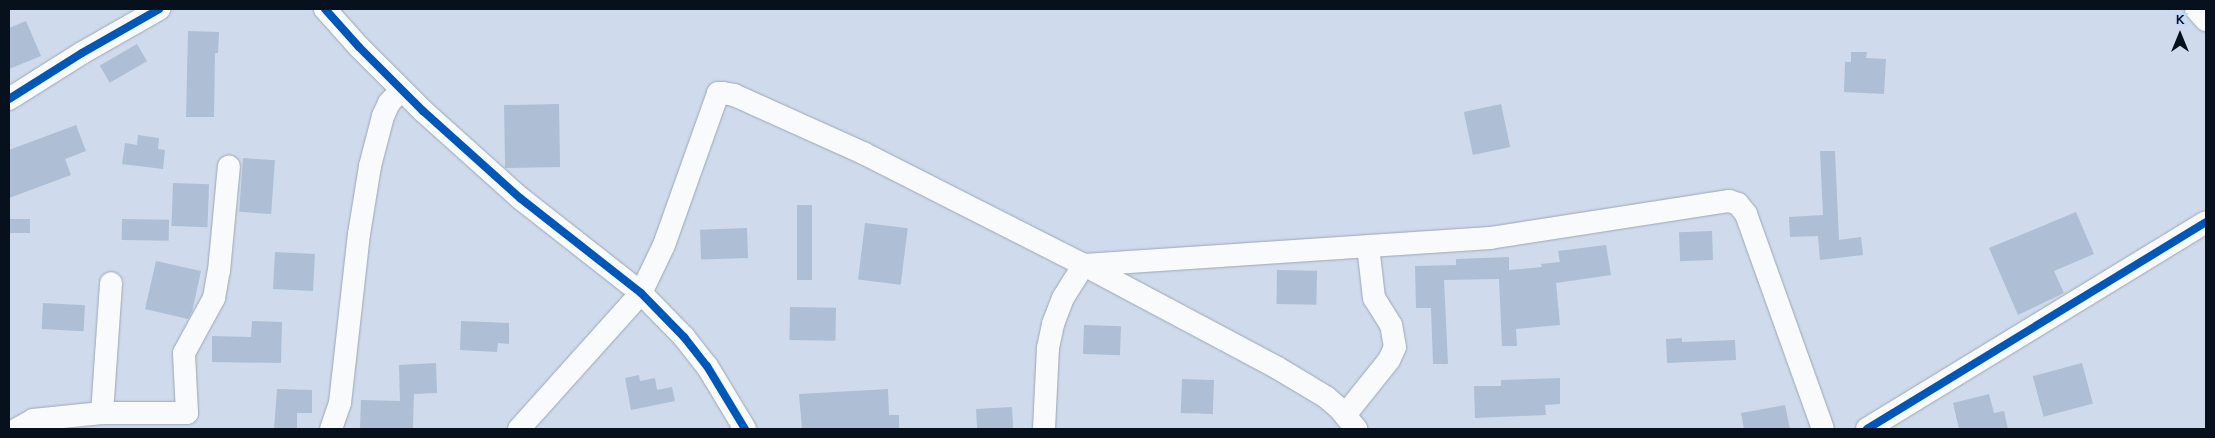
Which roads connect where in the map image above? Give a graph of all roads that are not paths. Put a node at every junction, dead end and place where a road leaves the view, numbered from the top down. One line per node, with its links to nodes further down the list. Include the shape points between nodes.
1 (159, 9): 6 (street)
2 (325, 9): 5 (street)
3 (2196, 9): 4 (street)
4 (2206, 20)
5 (401, 90): 12 (street, via 520,198); 17 (street, via 383,116 370,166 340,403)
6 (9, 100)
7 (229, 166): 14 (street, via 214,298 184,353)
8 (2206, 222): 22 (street)
9 (1368, 246): 10 (street); 15 (street, via 1374,298 1391,325 1394,347); 21 (street, via 1490,238 1729,201 1738,204 1746,214)
10 (1084, 265): 12 (street, via 864,154 734,96 718,93 664,245); 15 (street, via 1276,367 1326,397); 20 (street, via 1063,298 1053,324 1048,348)
11 (111, 282): 13 (street)
12 (641, 293): 18 (street); 19 (street, via 707,366)
13 (102, 413): 14 (street); 16 (street, via 33,420)
14 (187, 421)
15 (1351, 422)
16 (17, 429)
17 (331, 429)
18 (520, 429)
19 (745, 429)
20 (1044, 429)
21 (1823, 429)
22 (1867, 429)

